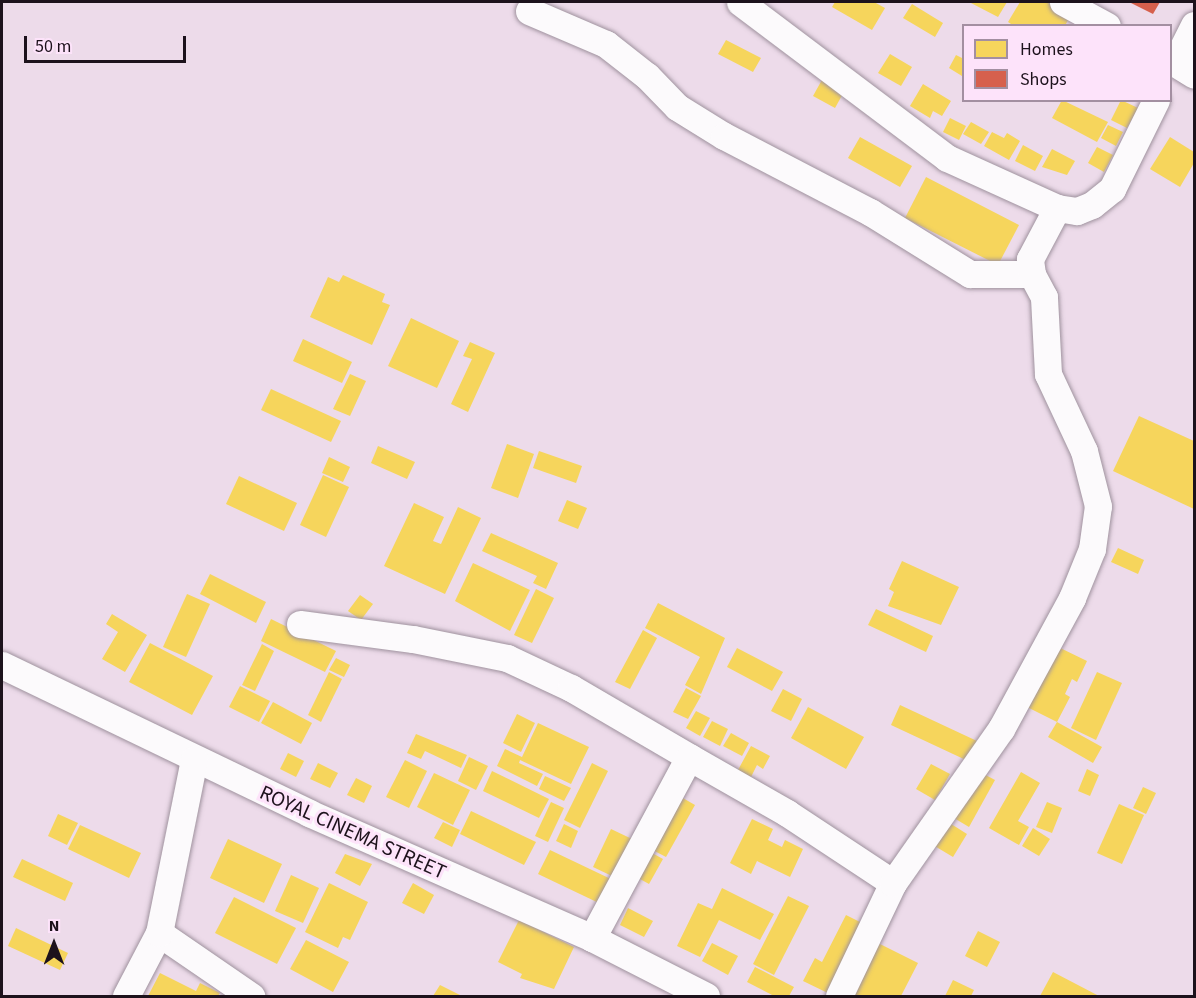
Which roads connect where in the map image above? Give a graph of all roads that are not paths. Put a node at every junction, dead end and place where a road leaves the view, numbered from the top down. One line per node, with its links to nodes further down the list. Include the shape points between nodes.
1 (740, 2): 8 (street, via 947,158)
2 (1063, 2): 4 (street)
3 (530, 11): 9 (street, via 606,44 647,76 677,107 724,136 870,212 970,274)
4 (1103, 24)
5 (1194, 25): 6 (street)
6 (1177, 67)
7 (1155, 102): 8 (street, via 1112,189 1077,211)
8 (1057, 208): 9 (street, via 1030,259)
9 (1032, 274): 14 (street, via 1044,297 1048,374 1084,451 1098,506 1092,549 1072,598 1001,729)
10 (300, 624): 12 (street, via 402,637 507,658 571,688)
11 (2, 665): 13 (street, ROYAL CINEMA STREET, via 64,692)
12 (689, 757): 14 (street, via 796,819); 16 (street)
13 (194, 759): 15 (street); 16 (street, ROYAL CINEMA STREET)
14 (893, 883): 20 (street)
15 (159, 933): 17 (street); 18 (street)
16 (592, 938): 19 (street, ROYAL CINEMA STREET)
17 (126, 996)
18 (251, 996)
19 (706, 996)
20 (839, 996)

